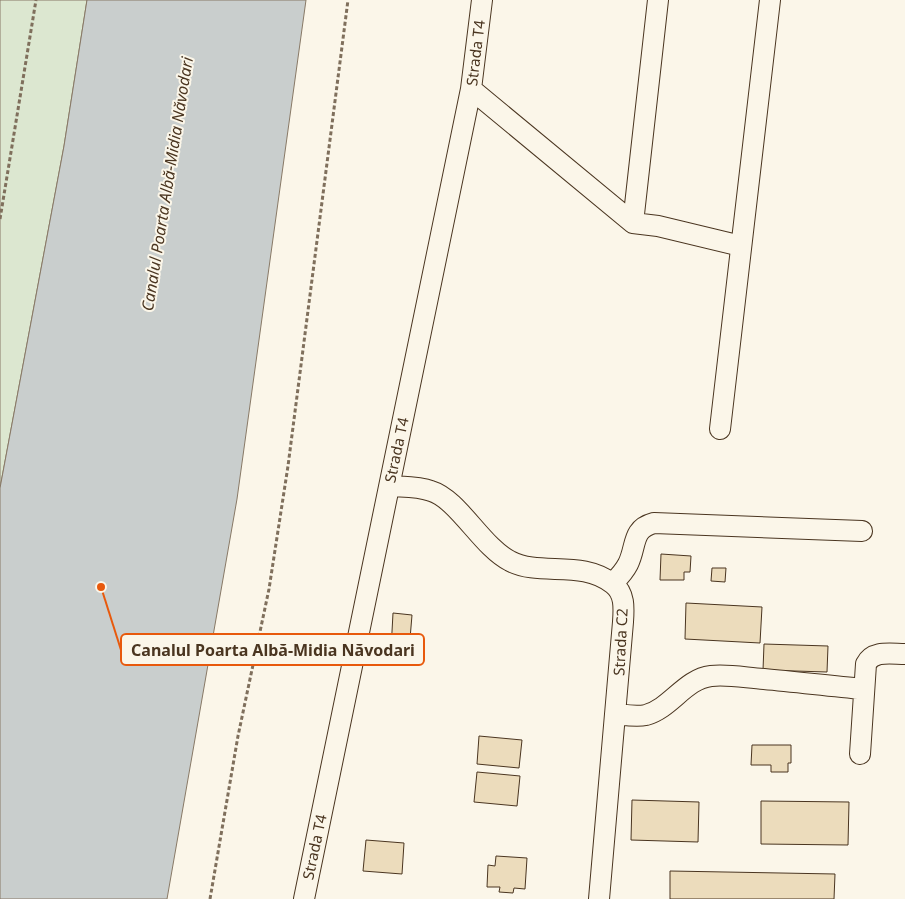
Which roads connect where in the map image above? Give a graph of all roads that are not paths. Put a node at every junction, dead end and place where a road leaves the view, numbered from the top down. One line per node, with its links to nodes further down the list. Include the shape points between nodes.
1 (482, 0): 4 (street, Strada T4)
2 (658, 0): 5 (street)
3 (770, 0): 6 (street)
4 (471, 89): 5 (street); 8 (street, Strada T4)
5 (633, 223): 6 (street)
6 (741, 246): 7 (street)
7 (720, 429)
8 (390, 486): 10 (street, via 419,488 443,497 510,561 531,567 591,573); 15 (street, Strada T4)
9 (862, 531): 10 (street, via 654,523 644,526 636,536 629,562)
10 (613, 583): 13 (street, Strada C2, via 620,589 624,608)
11 (905, 654): 12 (street, via 881,654 869,658)
12 (863, 689): 13 (street, via 710,676 695,682 655,712 644,716); 14 (street)
13 (616, 714): 16 (street, Strada C2)
14 (860, 754)
15 (304, 899)
16 (599, 899)

